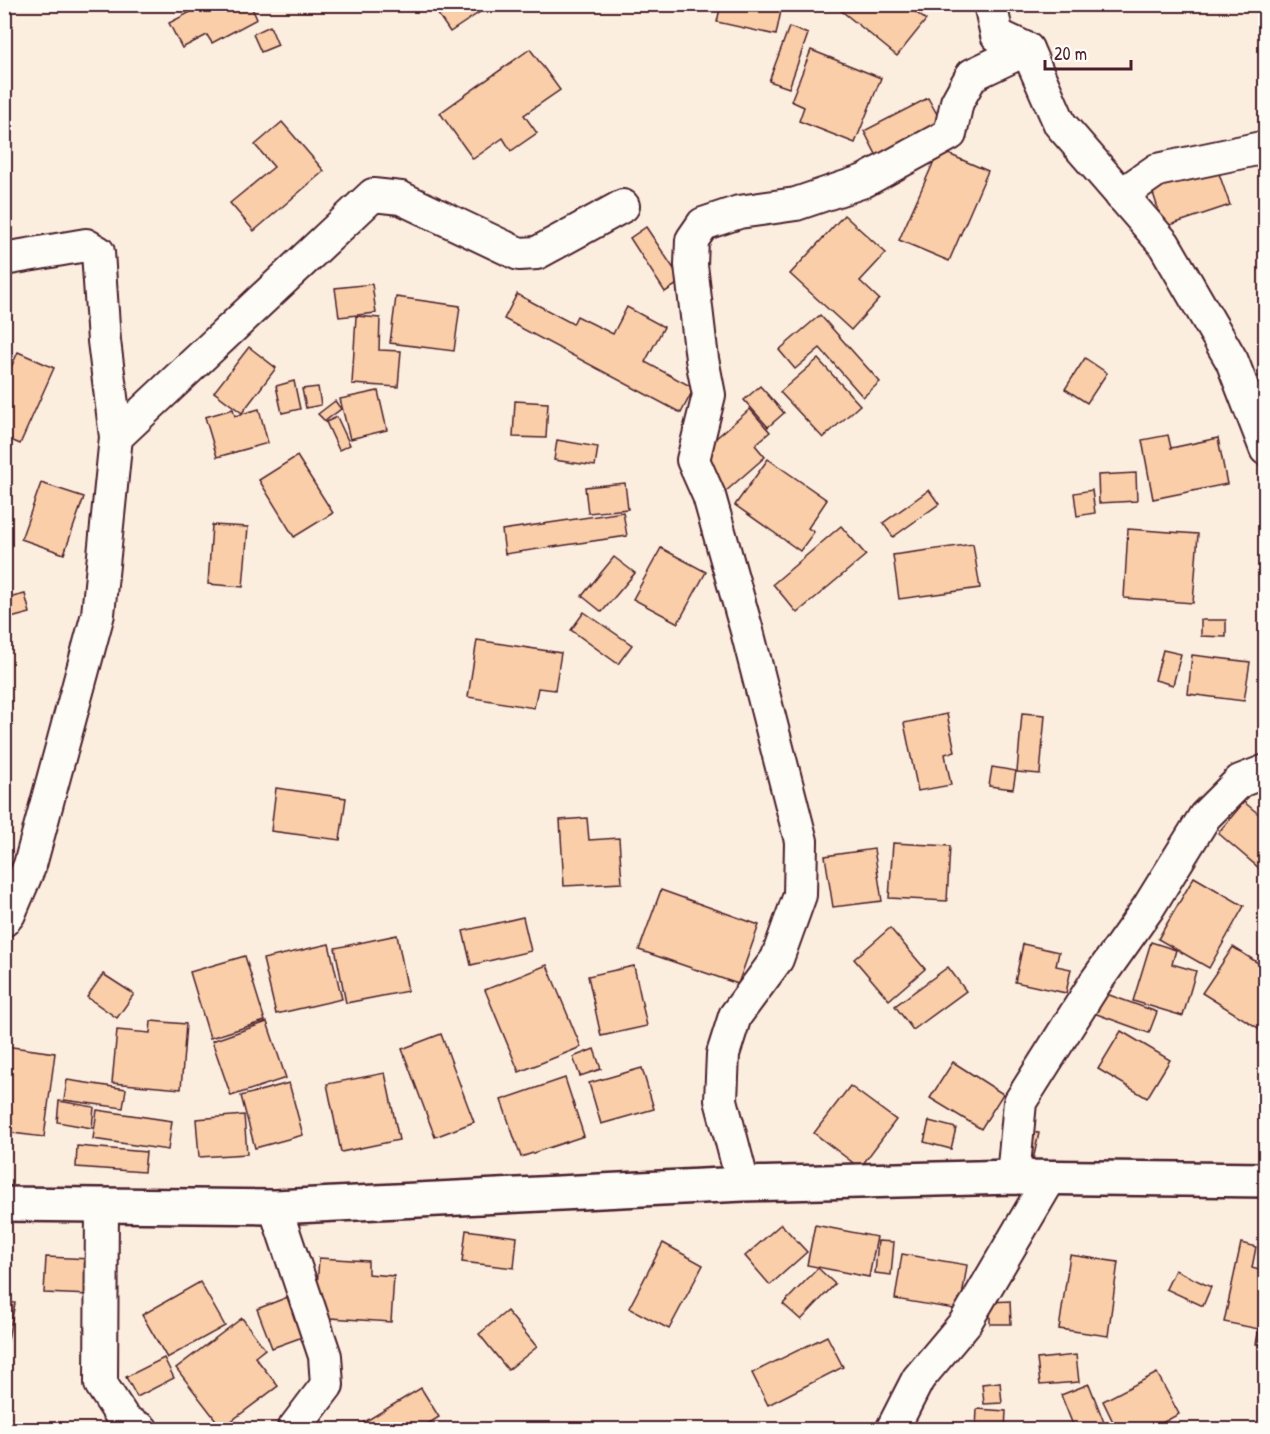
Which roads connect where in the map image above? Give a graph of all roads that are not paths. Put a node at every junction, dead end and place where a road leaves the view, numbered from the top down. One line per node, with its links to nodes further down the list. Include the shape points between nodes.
1 (990, 4): 2 (street, via 997,35)
2 (1027, 49): 4 (street, via 1060,124); 14 (street, via 972,75 957,102 950,134 864,180 796,204 739,212 703,224 692,240 690,266 709,395 693,460 710,495 801,841 800,895 777,959 735,1016 723,1054 721,1100)
3 (1266, 147): 4 (street, via 1157,170)
4 (1121, 195): 8 (street, via 1164,244 1232,361)
5 (623, 206): 7 (street, via 537,253 519,254 401,198 373,195)
6 (4, 259): 7 (street, via 86,245 98,252)
7 (116, 437): 10 (street, via 98,614 30,865)
8 (1266, 449)
9 (1266, 771): 11 (street, via 1240,781 1205,816 1020,1102)
10 (4, 920)
11 (1012, 1177): 12 (main road); 14 (main road)
12 (1050, 1178): 13 (main road); 20 (street, via 965,1323 918,1379)
13 (1266, 1180)
14 (743, 1184): 17 (main road)
15 (8, 1200): 16 (main road)
16 (102, 1205): 17 (main road); 18 (street, via 101,1384 125,1421)
17 (275, 1207): 19 (street, via 325,1356 327,1385)
18 (142, 1430)
19 (293, 1430)
20 (892, 1430)

